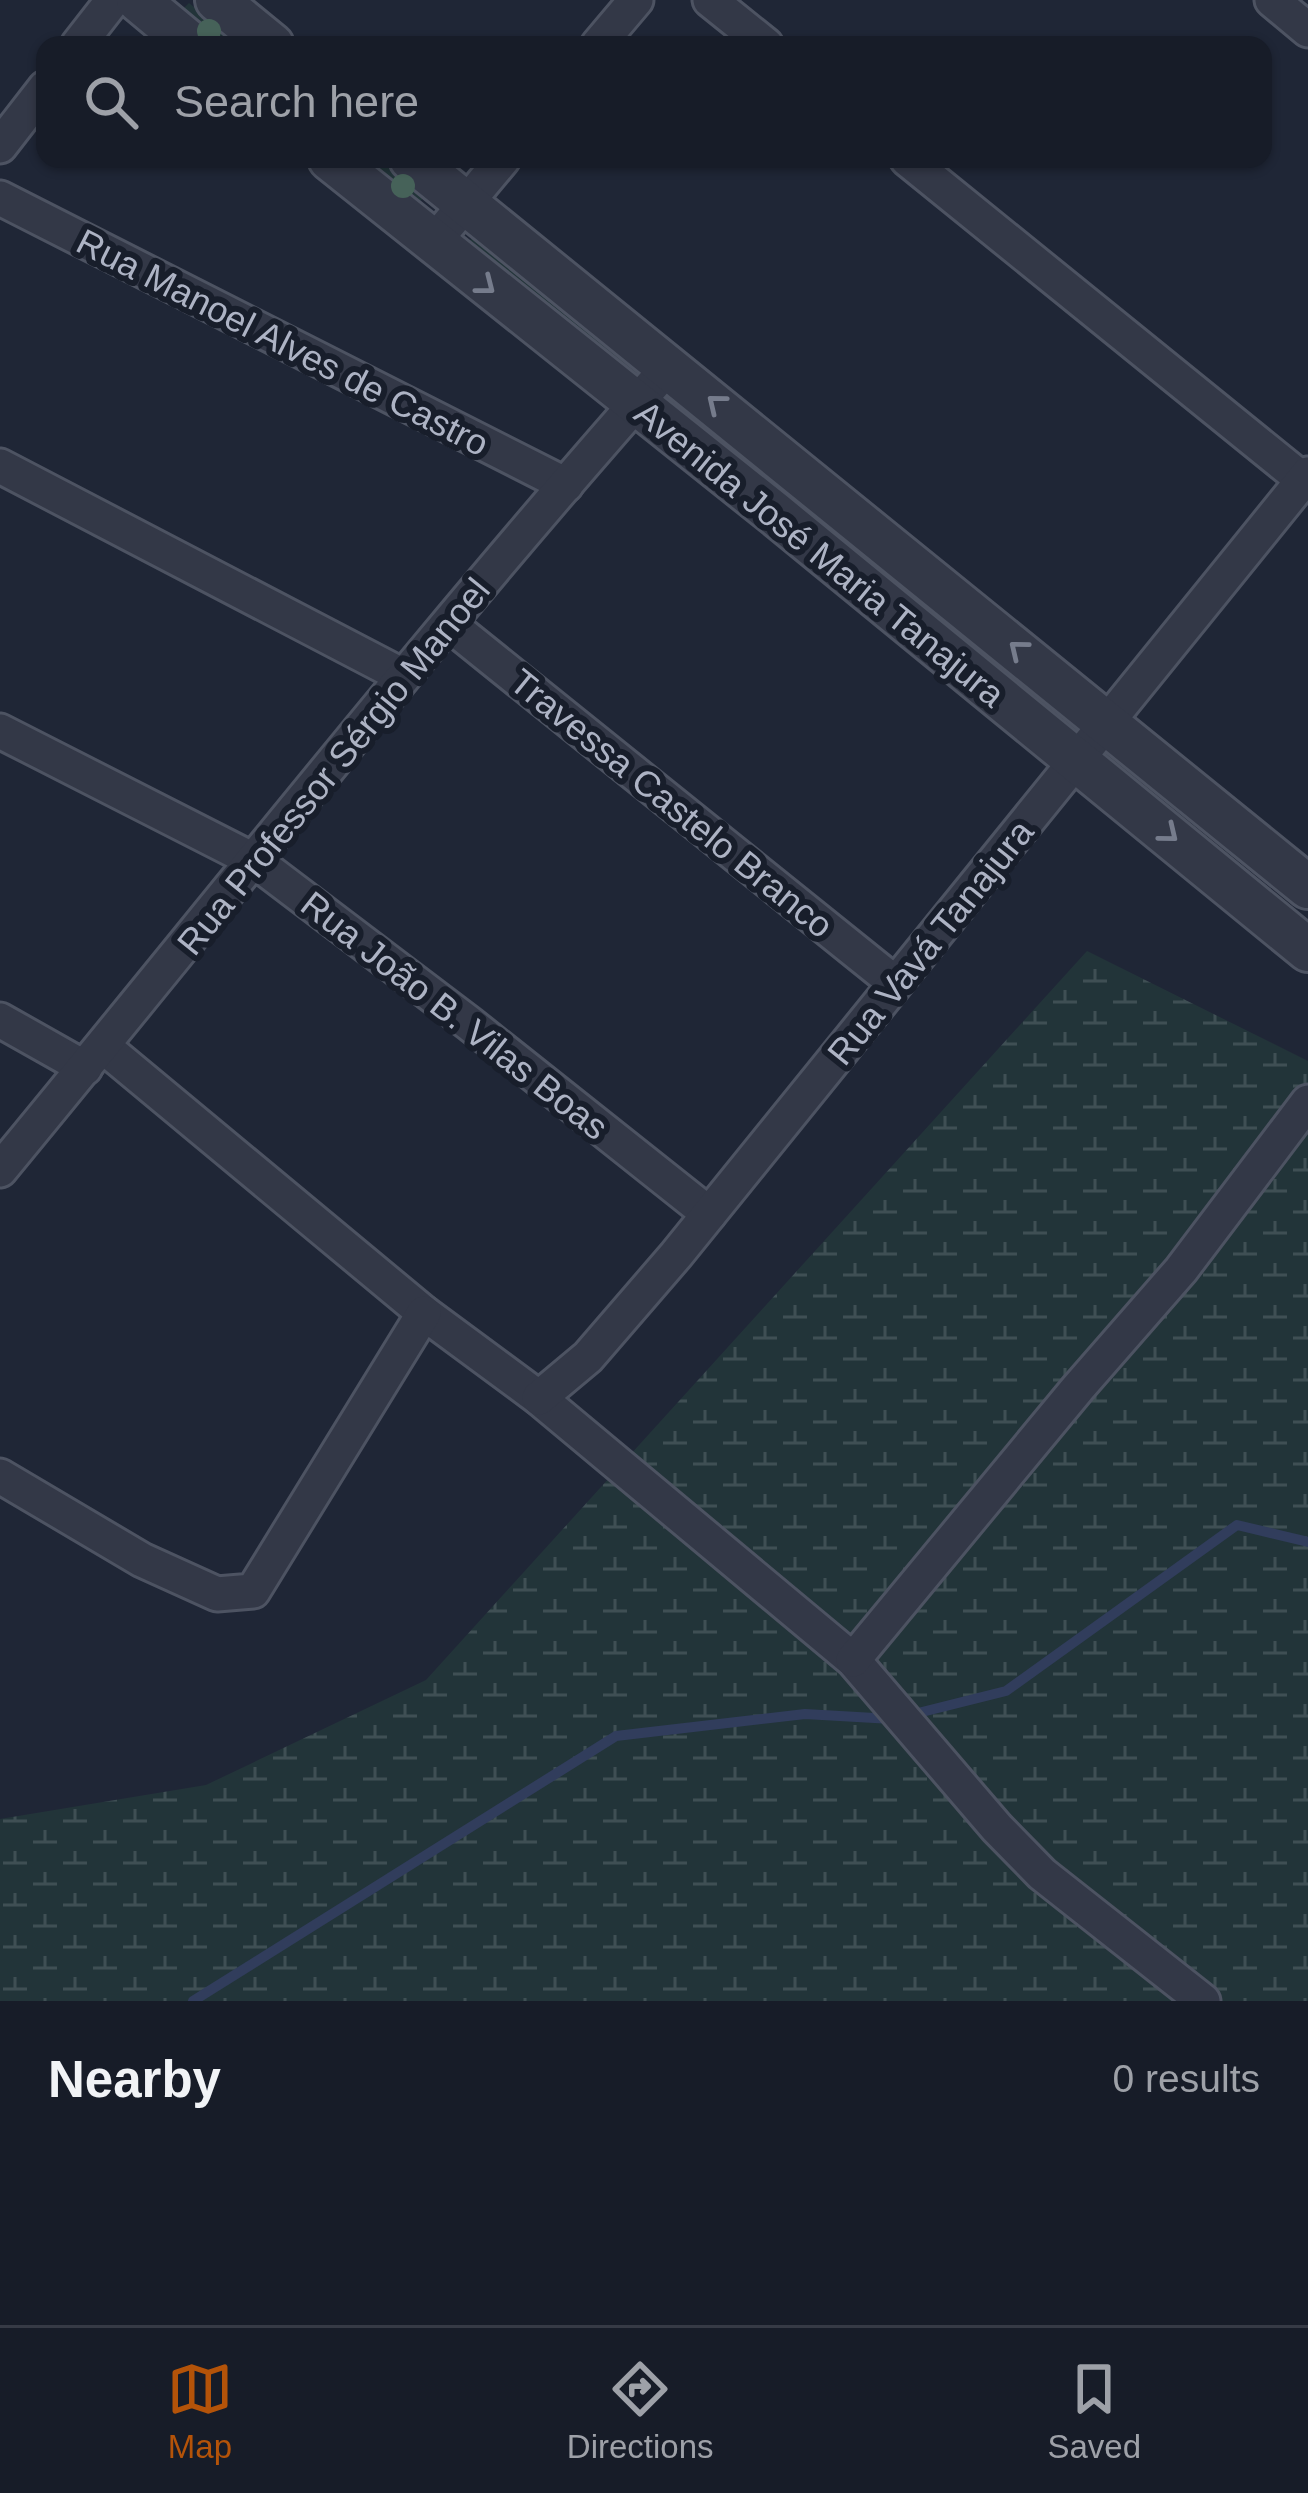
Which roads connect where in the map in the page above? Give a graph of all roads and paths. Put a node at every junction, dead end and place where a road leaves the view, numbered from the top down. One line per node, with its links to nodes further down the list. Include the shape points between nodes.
1 (113, 0): 8 (street)
2 (137, 0): 9 (street)
3 (218, 0): 10 (street)
4 (635, 0): 11 (street)
5 (710, 0): 12 (street)
6 (1271, 0): 7 (street)
7 (1308, 30)
8 (85, 36)
9 (181, 36)
10 (261, 36)
11 (605, 36)
12 (755, 36)
13 (36, 100): 14 (street)
14 (0, 146)
15 (341, 168): 21 (street, Avenida José Maria Tanajura)
16 (422, 168): 20 (street, Avenida José Maria Tanajura)
17 (496, 168): 20 (street)
18 (918, 168): 25 (street)
19 (0, 198): 26 (street, Rua Manoel Alves de Castro)
20 (466, 204): 21 (street); 22 (street, Avenida José Maria Tanajura)
21 (432, 244): 23 (street, Avenida José Maria Tanajura, one-way to 23)
22 (670, 365): 23 (street, Rua Professor Sérgio Manoel); 27 (street, Avenida José Maria Tanajura, one-way to 22)
23 (636, 403): 26 (street, Rua Professor Sérgio Manoel); 29 (street, Avenida José Maria Tanajura)
24 (0, 466): 30 (street)
25 (1305, 477): 31 (street, Rua Vavá Tanajura)
26 (566, 485): 28 (street, Rua Professor Sérgio Manoel)
27 (941, 587): 29 (street); 31 (street, Avenida José Maria Tanajura, one-way to 27)
28 (448, 623): 30 (street, Rua Professor Sérgio Manoel); 37 (street, Travessa Castelo Branco)
29 (908, 626): 33 (street, Avenida José Maria Tanajura)
30 (403, 676): 34 (street, Rua Professor Sérgio Manoel)
31 (1110, 722): 33 (street, Rua Vavá Tanajura); 35 (street, Avenida José Maria Tanajura)
32 (0, 731): 34 (street, Rua João B. Vilas Boas)
33 (1078, 761): 36 (street, Avenida José Maria Tanajura, one-way to 36); 37 (street, Rua Vavá Tanajura)
34 (255, 861): 39 (street, Rua Professor Sérgio Manoel); 42 (street, Rua João B. Vilas Boas)
35 (1308, 887)
36 (1308, 950)
37 (896, 983): 42 (street, Rua Vavá Tanajura)
38 (0, 1020): 39 (street)
39 (94, 1058): 41 (street, Rua Professor Sérgio Manoel); 43 (street)
40 (1308, 1102): 46 (street, via 1181,1270)
41 (0, 1170)
42 (709, 1214): 44 (street, Rua Vavá Tanajura, via 588,1357)
43 (424, 1313): 44 (street); 45 (street, via 253,1591 217,1594 142,1560)
44 (539, 1398): 46 (street)
45 (0, 1476)
46 (853, 1660): 47 (street, via 1042,1874)
47 (1204, 2001)

